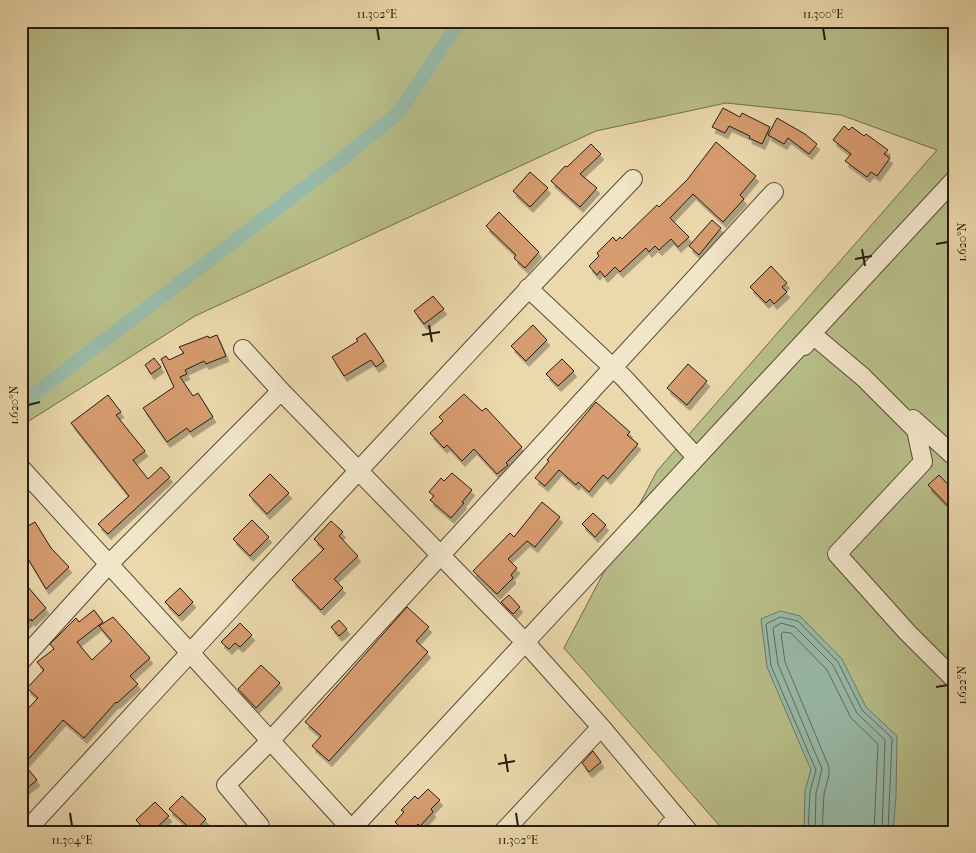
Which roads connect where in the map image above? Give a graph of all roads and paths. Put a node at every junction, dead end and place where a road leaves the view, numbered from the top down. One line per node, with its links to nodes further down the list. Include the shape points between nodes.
1 (633, 179): 4 (street)
2 (955, 179): 5 (street)
3 (774, 192): 7 (street)
4 (528, 288): 7 (street); 12 (street)
5 (818, 326): 9 (street); 10 (street)
6 (243, 349): 8 (street)
7 (613, 368): 9 (street); 14 (street)
8 (281, 391): 12 (street); 15 (street)
9 (696, 457): 13 (street)
10 (955, 457)
11 (21, 468): 15 (street)
12 (359, 471): 14 (street); 17 (street)
13 (653, 503): 16 (street); 19 (street, via 757,398 813,335 863,377 916,430 923,462 837,554)
14 (440, 555): 16 (street); 21 (street)
15 (109, 564): 17 (street); 18 (street)
16 (525, 642): 20 (street); 23 (street)
17 (188, 653): 21 (street); 24 (street)
18 (21, 661)
19 (955, 680)
20 (601, 727): 22 (street); 26 (street)
21 (270, 741): 23 (street); 25 (street, via 226,785 260,826)
22 (677, 817): 27 (street); 28 (street)
23 (351, 831)
24 (25, 832)
25 (260, 832)
26 (503, 832)
27 (664, 832)
28 (689, 832)

